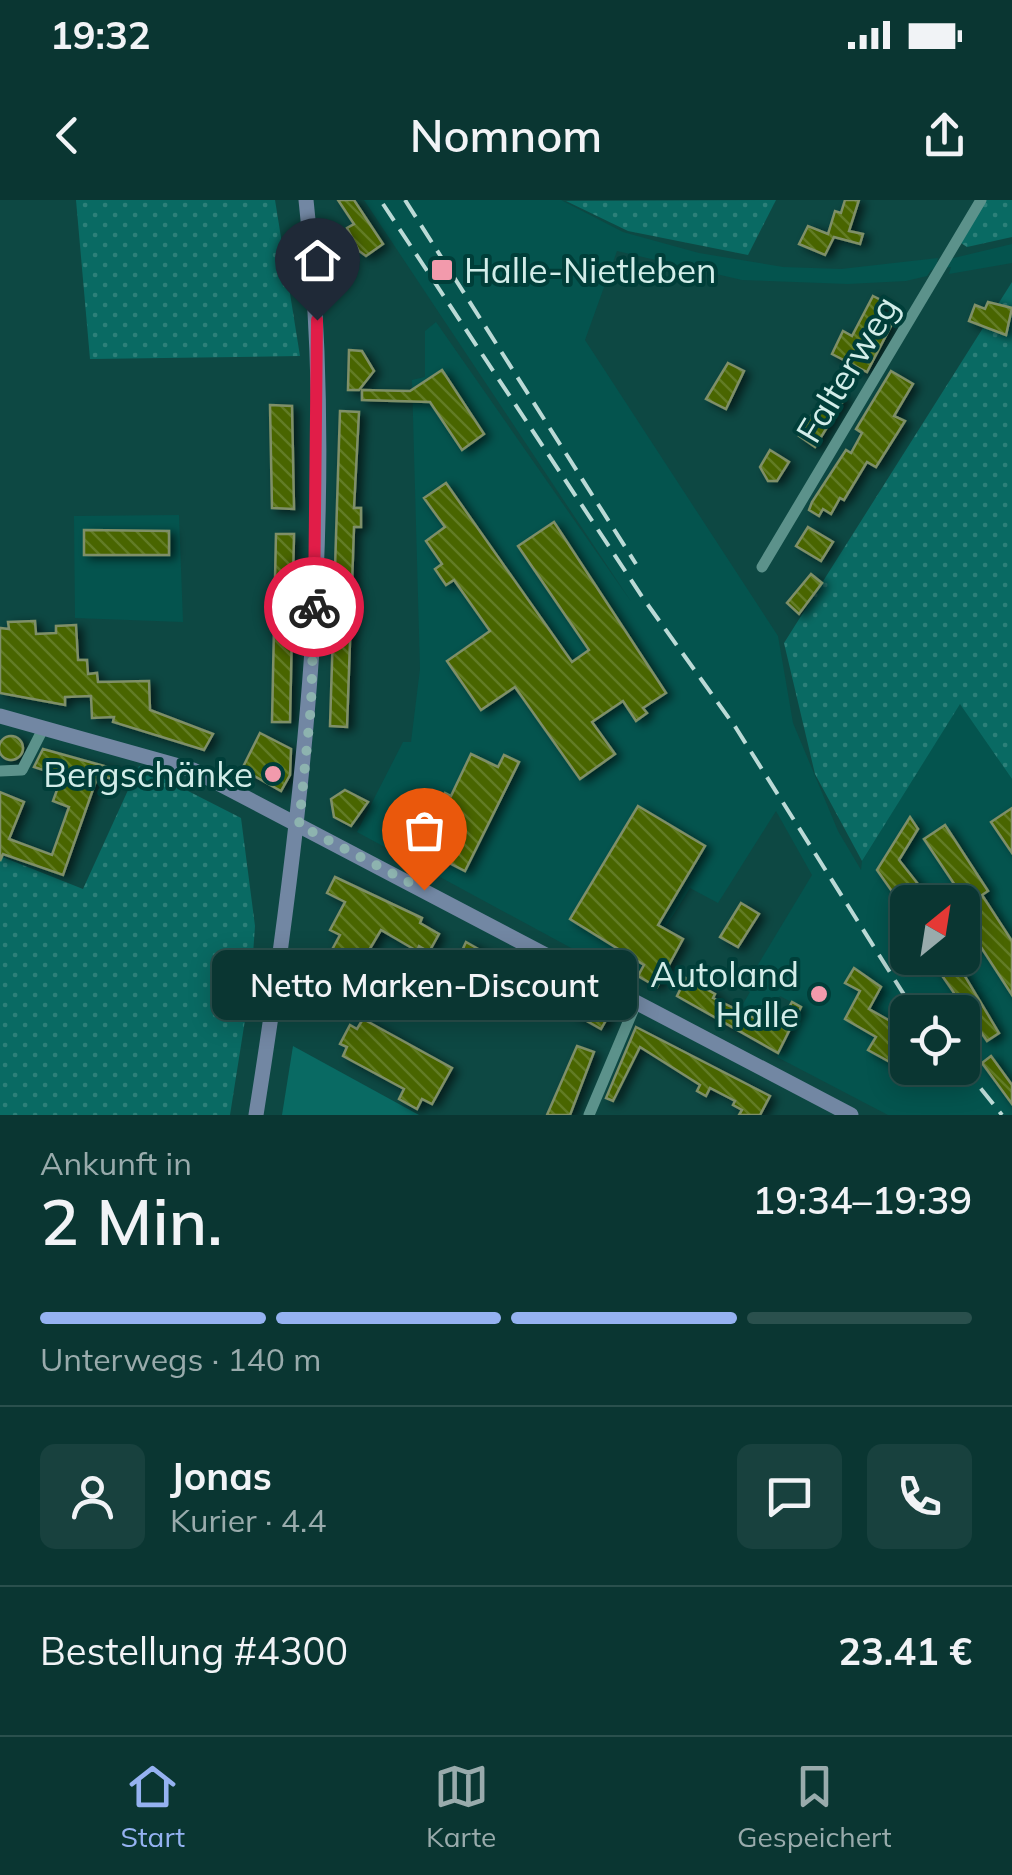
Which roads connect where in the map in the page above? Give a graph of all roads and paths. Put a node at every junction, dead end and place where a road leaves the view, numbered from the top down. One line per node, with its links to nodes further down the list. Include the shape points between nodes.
1 (306, 200): 7 (street, via 320,359 311,706)
2 (981, 200): 3 (street, Falterweg)
3 (762, 567)
4 (0, 716): 5 (street)
5 (44, 728): 6 (street, via 22,770); 7 (street, via 193,770)
6 (0, 771)
7 (299, 825): 8 (street); 9 (street)
8 (637, 1002): 10 (street); 11 (street)
9 (256, 1115)
10 (589, 1115)
11 (850, 1115)

